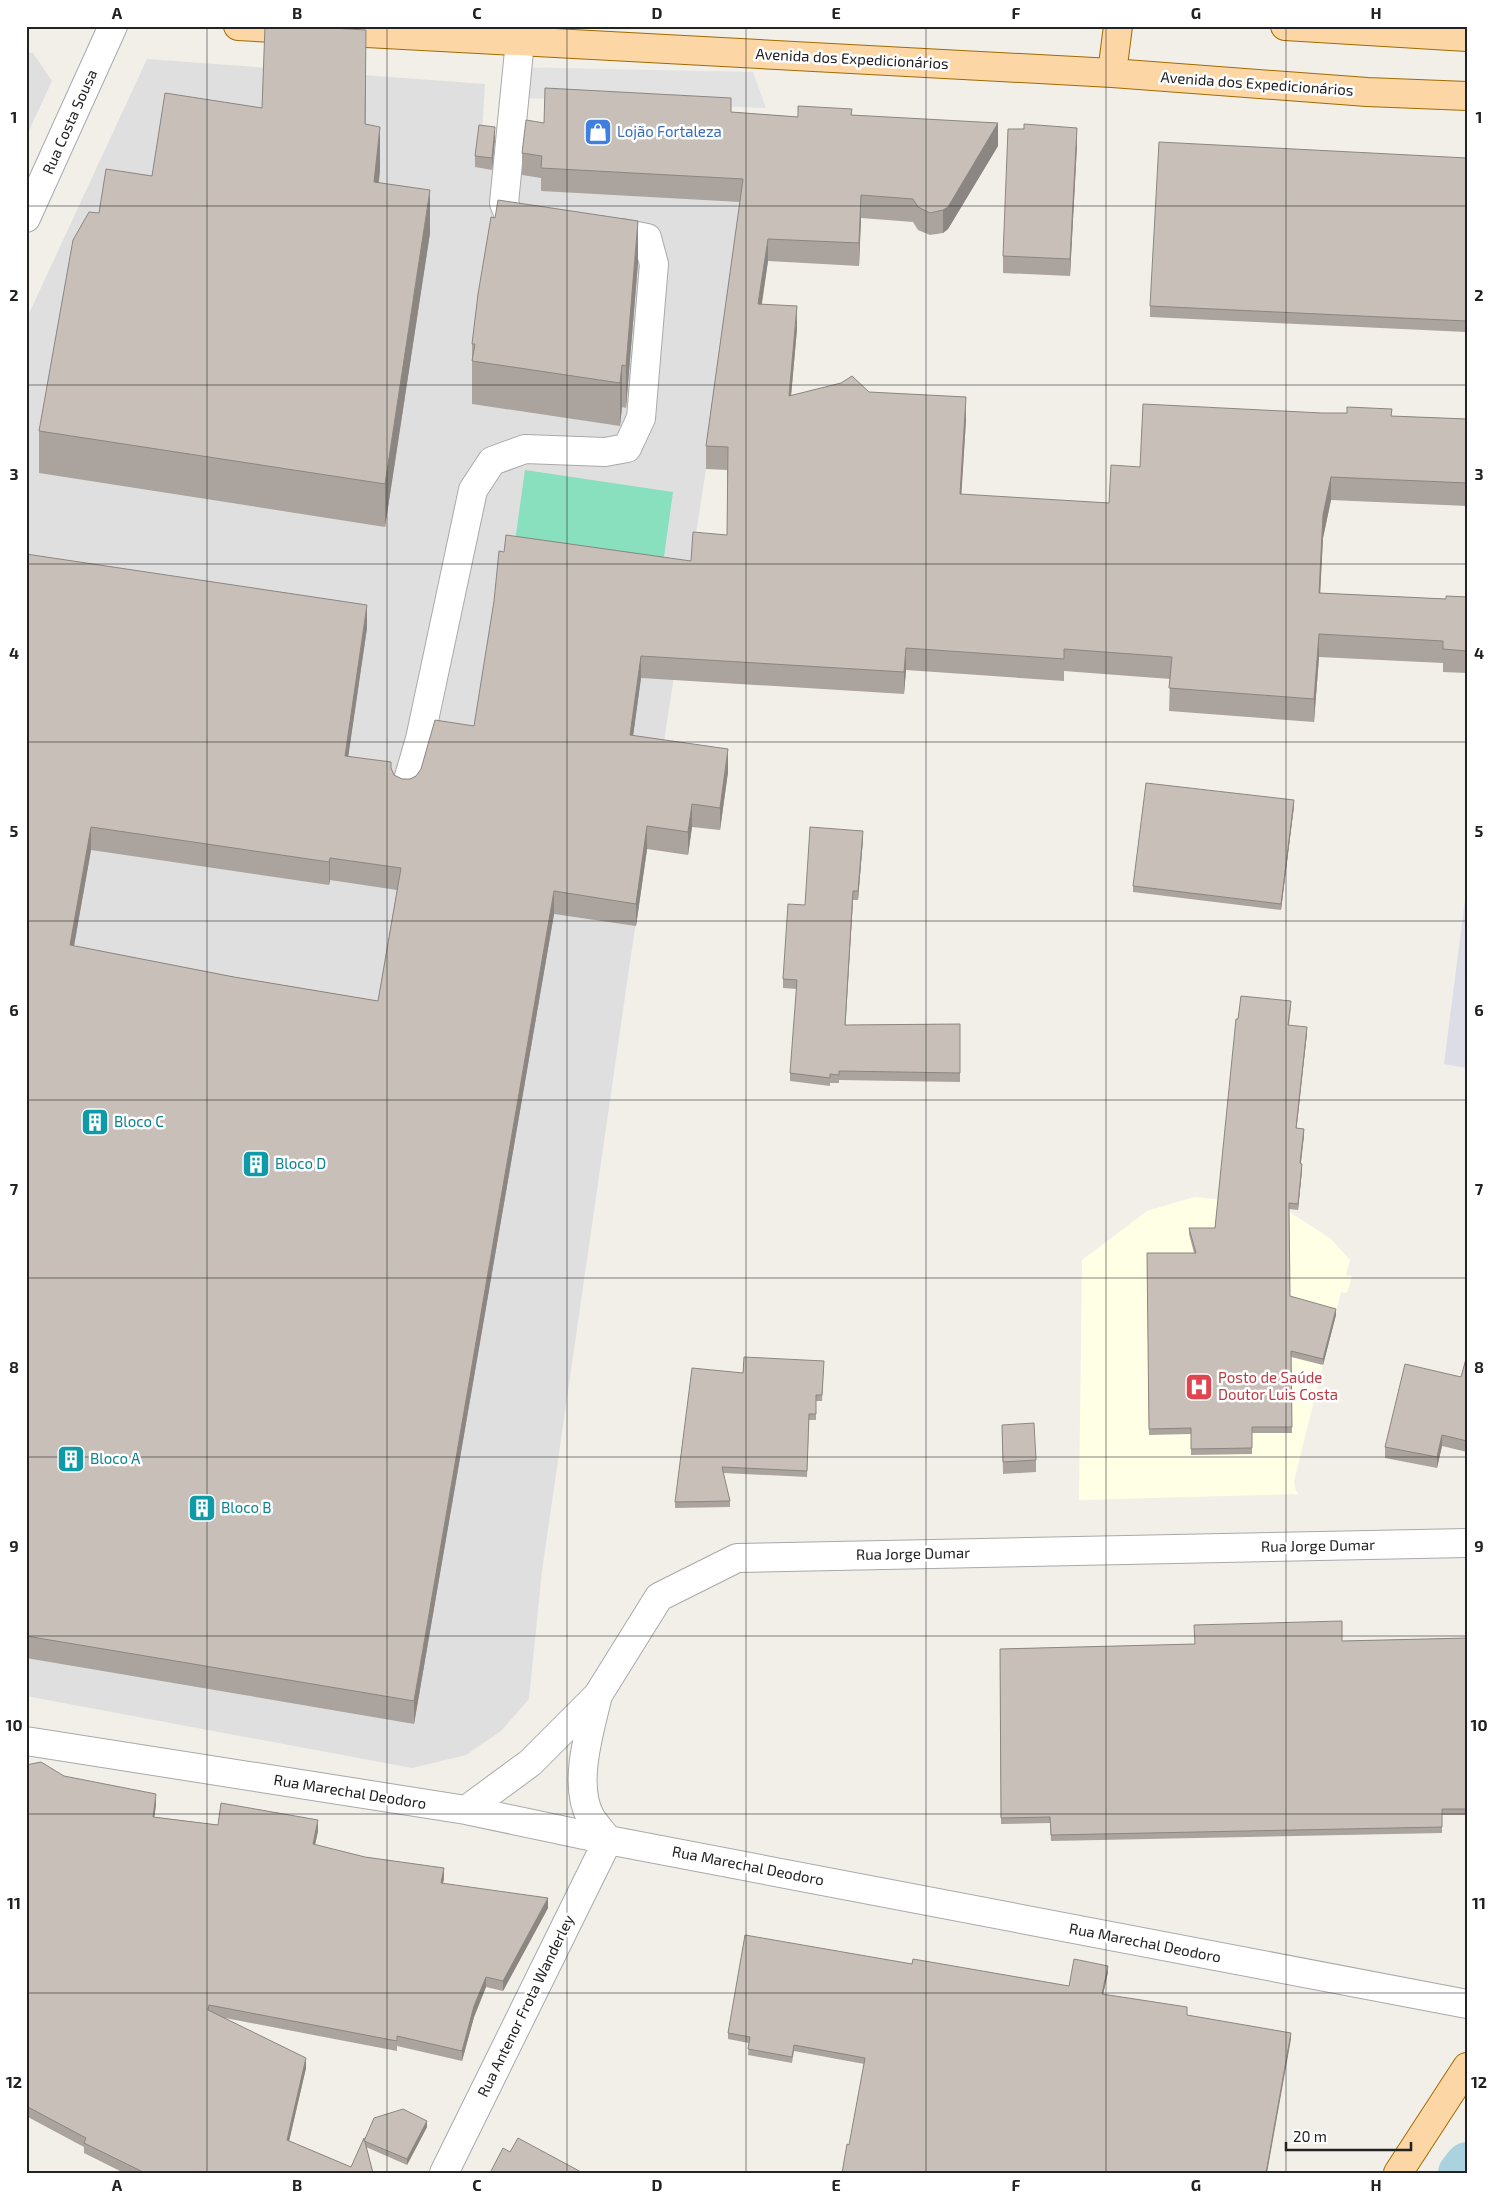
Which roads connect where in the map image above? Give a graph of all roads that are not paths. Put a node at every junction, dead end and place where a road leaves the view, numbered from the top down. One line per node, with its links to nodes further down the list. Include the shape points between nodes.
1 (113, 26): 9 (street, Rua Costa Sousa)
2 (238, 26): 6 (main road, Avenida dos Expedicionários)
3 (1118, 26): 7 (main road)
4 (1285, 26): 5 (main road)
5 (1467, 37)
6 (520, 42): 7 (main road, Avenida dos Expedicionários); 11 (street, via 504,203 512,223)
7 (1112, 73): 8 (main road, Avenida dos Expedicionários)
8 (1467, 96)
9 (26, 218)
10 (576, 233): 12 (street, via 621,233 647,238 654,264 641,418 627,448 605,452 525,449 492,461 473,490 420,739)
11 (548, 234)
12 (406, 787)
13 (1467, 1543): 14 (street, Rua Jorge Dumar, via 737,1558 659,1597)
14 (598, 1695): 16 (street, Rua Jorge Dumar, via 530,1763); 17 (street, via 586,1748 582,1786 591,1818)
15 (26, 1741): 16 (street, Rua Marechal Deodoro)
16 (466, 1810): 17 (street, Rua Marechal Deodoro)
17 (608, 1840): 18 (street, Rua Marechal Deodoro); 20 (street, Rua Antenor Frota Wanderley)
18 (1467, 2004)
19 (1467, 2067): 21 (main road)
20 (444, 2173)
21 (1398, 2173)

